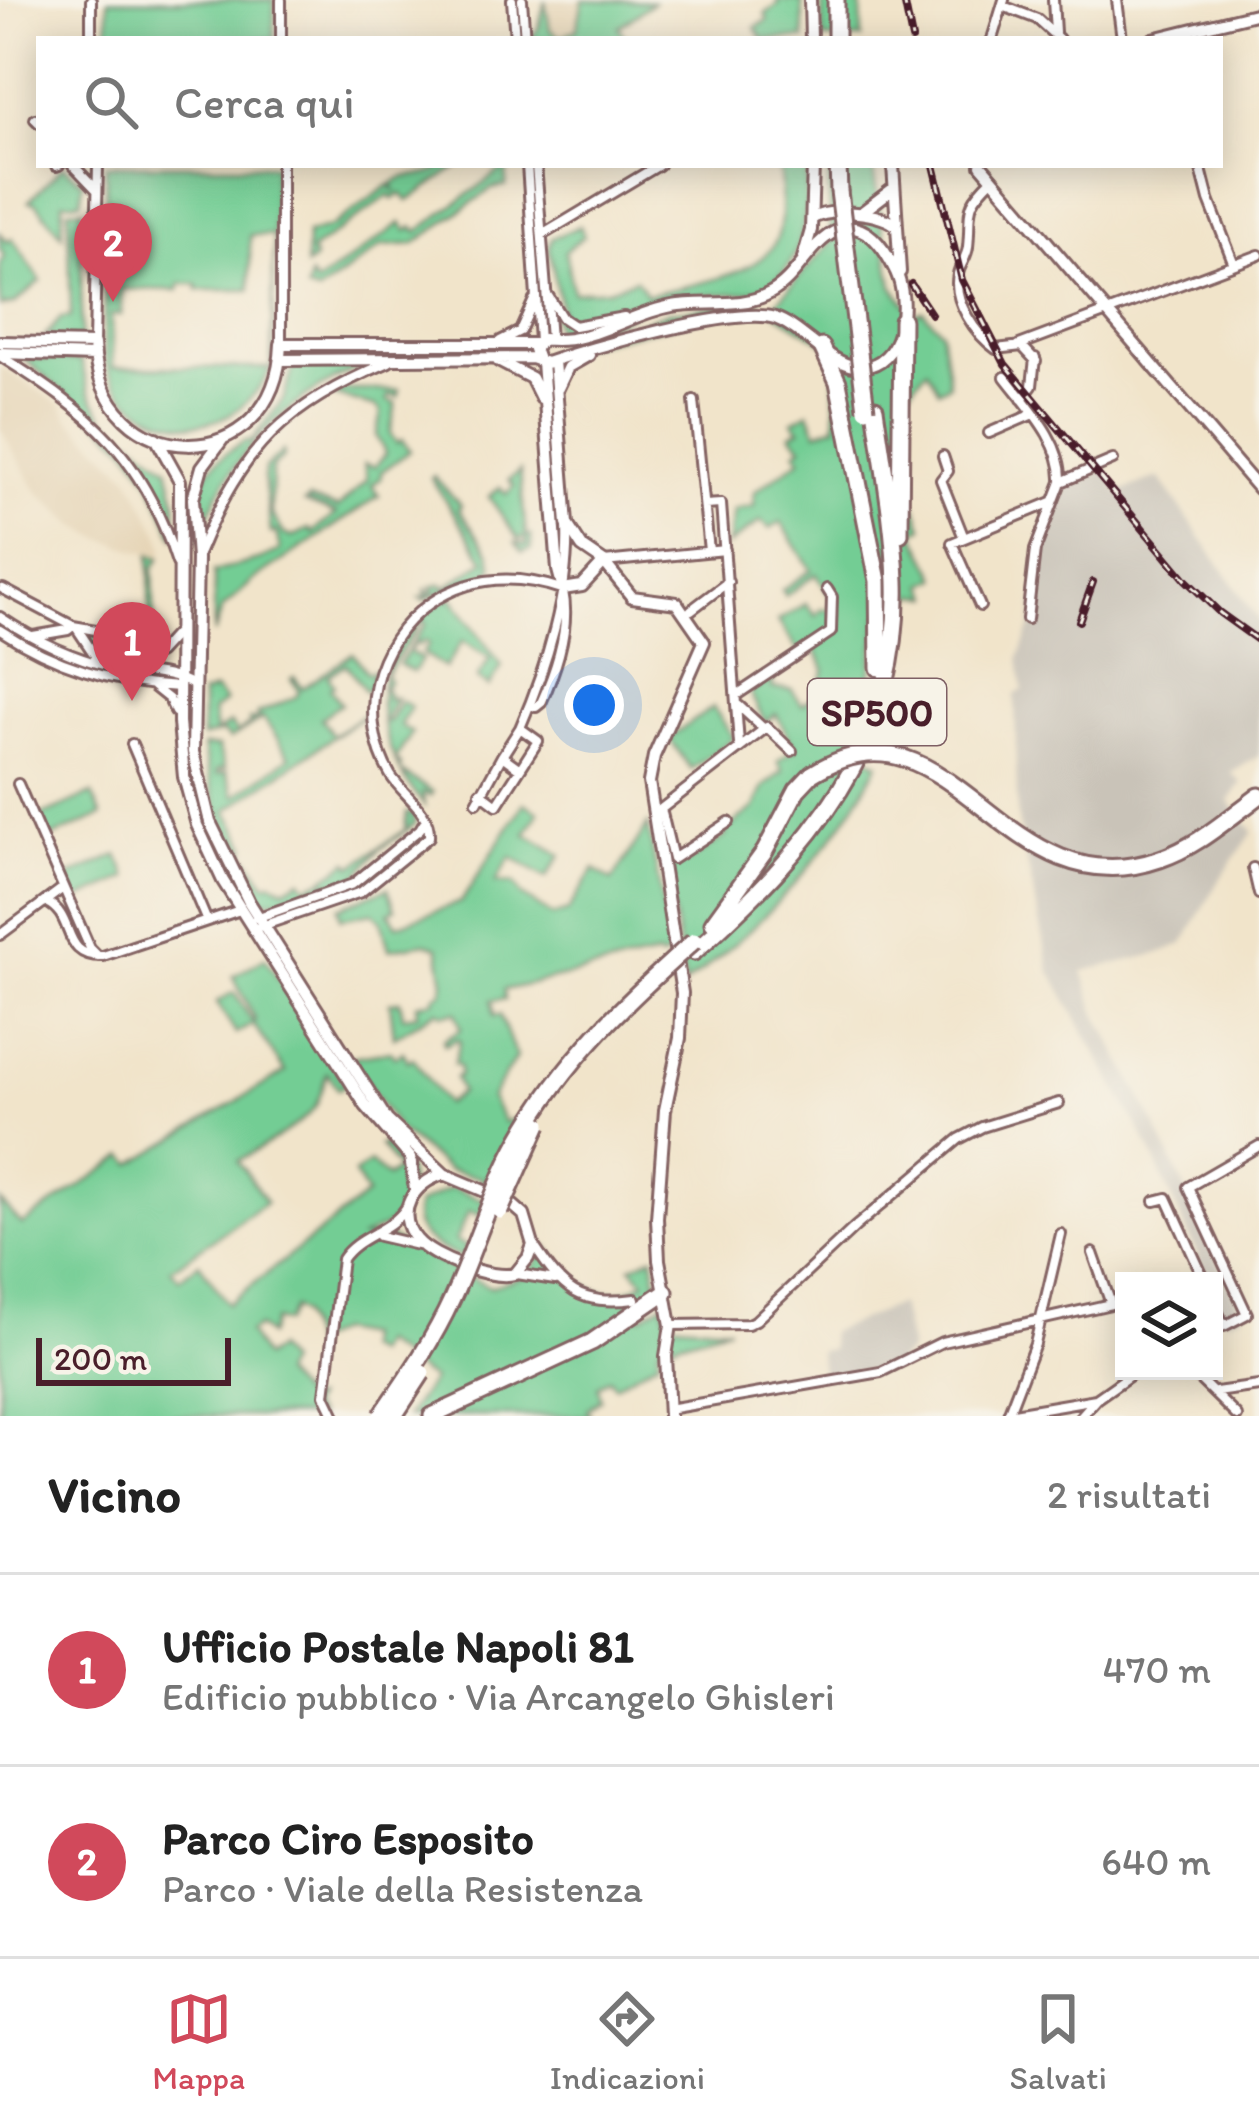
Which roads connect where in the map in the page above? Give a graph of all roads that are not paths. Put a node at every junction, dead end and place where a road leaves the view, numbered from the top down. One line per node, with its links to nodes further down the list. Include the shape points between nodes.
1 (91, 0): 11 (street)
2 (280, 0): 12 (street)
3 (512, 0): 13 (street)
4 (522, 0): 14 (street)
5 (810, 0): 15 (street)
6 (840, 0): 16 (highway)
7 (1054, 0): 18 (street)
8 (1117, 0): 19 (street)
9 (1004, 3): 17 (street); 18 (street)
10 (1259, 17): 20 (street)
11 (91, 36)
12 (280, 36)
13 (515, 36)
14 (526, 36)
15 (811, 36)
16 (840, 36)
17 (993, 36)
18 (1057, 36)
19 (1122, 36)
20 (1179, 36)
21 (76, 168): 35 (street)
22 (98, 168): 35 (street)
23 (280, 168): 54 (street)
24 (527, 168): 45 (street)
25 (536, 168): 40 (street)
26 (654, 168): 40 (street)
27 (813, 168): 34 (street)
28 (843, 168): 70 (highway, SP500, bridge)
29 (893, 168): 33 (street)
30 (984, 168): 32 (street)
31 (1202, 168): 42 (street)
32 (992, 178): 47 (street); 56 (street, via 968,209 958,287 985,341 996,349)
33 (896, 185): 37 (street); 39 (street)
34 (814, 186): 36 (street); 38 (street)
35 (98, 191): 59 (street)
36 (832, 212): 37 (street); 38 (street)
37 (857, 215): 39 (street, via 884,216)
38 (812, 219): 43 (street)
39 (897, 227): 44 (street)
40 (542, 235): 45 (street)
41 (1259, 255): 42 (street)
42 (1234, 264): 47 (street)
43 (799, 267): 44 (street, via 832,233 856,227 882,247); 46 (street)
44 (900, 281): 50 (street)
45 (541, 293): 48 (street, via 580,326); 53 (street); 55 (street, via 520,331)
46 (768, 295): 48 (street); 49 (street)
47 (1107, 312): 51 (street); 79 (street)
48 (647, 313): 53 (street)
49 (771, 316): 57 (street); 58 (street, via 733,315)
50 (902, 320): 57 (street, via 874,365 854,367); 105 (highway, via 902,596)
51 (1044, 337): 56 (street); 65 (street, via 1034,347)
52 (0, 342): 59 (street)
53 (545, 342): 55 (street); 64 (street); 64 (street)
54 (281, 344): 55 (street); 63 (street)
55 (489, 345)
56 (1019, 345): 65 (street)
57 (822, 346): 108 (highway, via 838,382 878,580)
58 (602, 348): 64 (street); 67 (street, via 568,368)
59 (95, 350): 60 (street); 74 (street, via 112,406)
60 (0, 354): 89 (street, via 106,436 146,486)
61 (394, 359): 62 (street); 63 (street); 86 (street, via 298,408 238,471)
62 (496, 359): 64 (street); 71 (street, via 531,378)
63 (280, 360): 75 (street, via 260,413)
64 (547, 360): 67 (street); 71 (street)
65 (1036, 362): 68 (street)
66 (1004, 377): 68 (street)
67 (557, 393): 82 (street)
68 (1022, 399): 72 (street)
69 (694, 401): 81 (street)
70 (870, 409): 105 (highway, SP500, via 895,561); 108 (highway, SP500, via 887,582)
71 (547, 413): 88 (street)
72 (1033, 414): 73 (street); 78 (street, via 1060,461)
73 (988, 433)
74 (156, 439): 75 (street); 89 (street, via 180,482)
75 (222, 440): 86 (street, via 197,478)
76 (943, 456): 83 (street, via 948,471 941,480)
77 (1114, 460): 78 (street)
78 (1061, 482): 80 (street)
79 (1259, 489)
80 (1053, 501): 83 (street); 99 (street, via 1035,550)
81 (704, 505): 84 (street, via 721,504); 85 (street)
82 (567, 524): 87 (street); 93 (street)
83 (964, 538): 95 (street, via 952,543)
84 (725, 550): 85 (street); 91 (street)
85 (709, 551): 87 (street)
86 (196, 559): 111 (street)
87 (604, 562): 93 (street, via 582,586); 151 (street, via 634,598 677,603 704,642 649,782 682,993 657,1218)
88 (558, 570): 90 (street); 93 (street)
89 (180, 574): 101 (street)
90 (542, 582): 93 (street); 96 (street); 131 (street, via 506,578 446,594 405,627 379,667 372,714 383,758 426,818 429,837 374,884 334,904)
91 (728, 582): 97 (street); 113 (street)
92 (3, 589): 100 (street)
93 (563, 589): 96 (street); 114 (street, via 562,640 541,703)
94 (827, 589): 113 (street, via 831,632)
95 (980, 606)
96 (558, 607): 114 (street)
97 (691, 610)
98 (0, 616): 103 (street)
99 (1028, 619)
100 (74, 627): 103 (street); 104 (street); 107 (street)
101 (180, 628): 109 (street, via 159,652); 111 (street)
102 (0, 630): 106 (street)
103 (32, 636): 106 (street)
104 (147, 638)
105 (893, 638): 135 (highway, SP500, via 871,731 844,786 786,865)
106 (39, 646): 107 (street); 110 (street)
107 (106, 665): 109 (street); 110 (street)
108 (879, 668): 133 (highway, SP500, via 857,744 825,802)
109 (126, 669): 111 (street)
110 (107, 677): 112 (street)
111 (184, 683): 112 (street); 115 (street); 131 (street, via 197,780)
112 (153, 687): 115 (street)
113 (738, 700): 117 (street); 119 (street)
114 (530, 705): 116 (street)
115 (179, 723): 131 (street, via 197,825)
116 (520, 728): 121 (street); 122 (street, via 538,741)
117 (764, 729): 119 (street); 120 (street)
118 (132, 744): 132 (street)
119 (739, 746): 125 (street, via 661,809 673,860)
120 (792, 751)
121 (502, 756): 122 (street); 122 (street, via 479,797 497,805)
122 (520, 769)
123 (18, 784): 127 (street)
124 (1259, 796): 133 (highway, bridge, via 1159,860 1082,865 1041,850 904,756 846,756 812,775 785,807 765,851)
125 (729, 822)
126 (1253, 868): 128 (street)
127 (65, 892): 129 (street); 130 (street); 136 (street)
128 (1259, 894)
129 (46, 902): 130 (street); 134 (street)
130 (60, 909): 136 (street, via 80,952)
131 (252, 917): 132 (street); 139 (street, via 373,1102); 140 (street, via 366,1106 410,1157)
132 (210, 918): 136 (street)
133 (713, 923): 135 (highway, SP500)
134 (0, 935)
135 (694, 946): 164 (highway, SP500, bridge, via 587,1041 549,1091 517,1143 452,1300); 165 (highway, SP500, bridge, via 556,1096 442,1339)
136 (99, 957)
137 (1059, 1103): 155 (street, via 962,1136 757,1320)
138 (1259, 1146): 154 (street, via 1187,1187 1247,1314)
139 (444, 1174): 140 (street); 145 (street, via 508,1201 524,1215)
140 (416, 1189): 142 (street)
141 (1155, 1201): 148 (street, via 1167,1198)
142 (408, 1204): 144 (street); 146 (street, via 407,1222)
143 (1061, 1234): 153 (street)
144 (371, 1237): 146 (street); 163 (street, via 347,1251 338,1275 325,1395)
145 (533, 1245): 149 (street); 150 (street)
146 (423, 1246): 149 (street, via 488,1275)
147 (1093, 1253): 153 (street, via 1112,1304)
148 (1201, 1272)
149 (515, 1274): 150 (street)
150 (557, 1280): 152 (street, via 595,1300)
151 (665, 1292): 155 (street); 166 (highway, via 592,1342)
152 (635, 1299)
153 (1042, 1320): 161 (street, via 932,1346 881,1372); 162 (street)
154 (1223, 1324)
155 (671, 1325): 161 (street)
156 (1123, 1380): 160 (street)
157 (1202, 1380): 159 (street)
158 (1259, 1386): 159 (street)
159 (1216, 1392): 168 (street)
160 (1096, 1399): 162 (street); 167 (street)
161 (668, 1413)
162 (1007, 1414)
163 (334, 1416)
164 (381, 1416)
165 (394, 1416)
166 (432, 1416)
167 (1081, 1416)
168 (1237, 1416)

